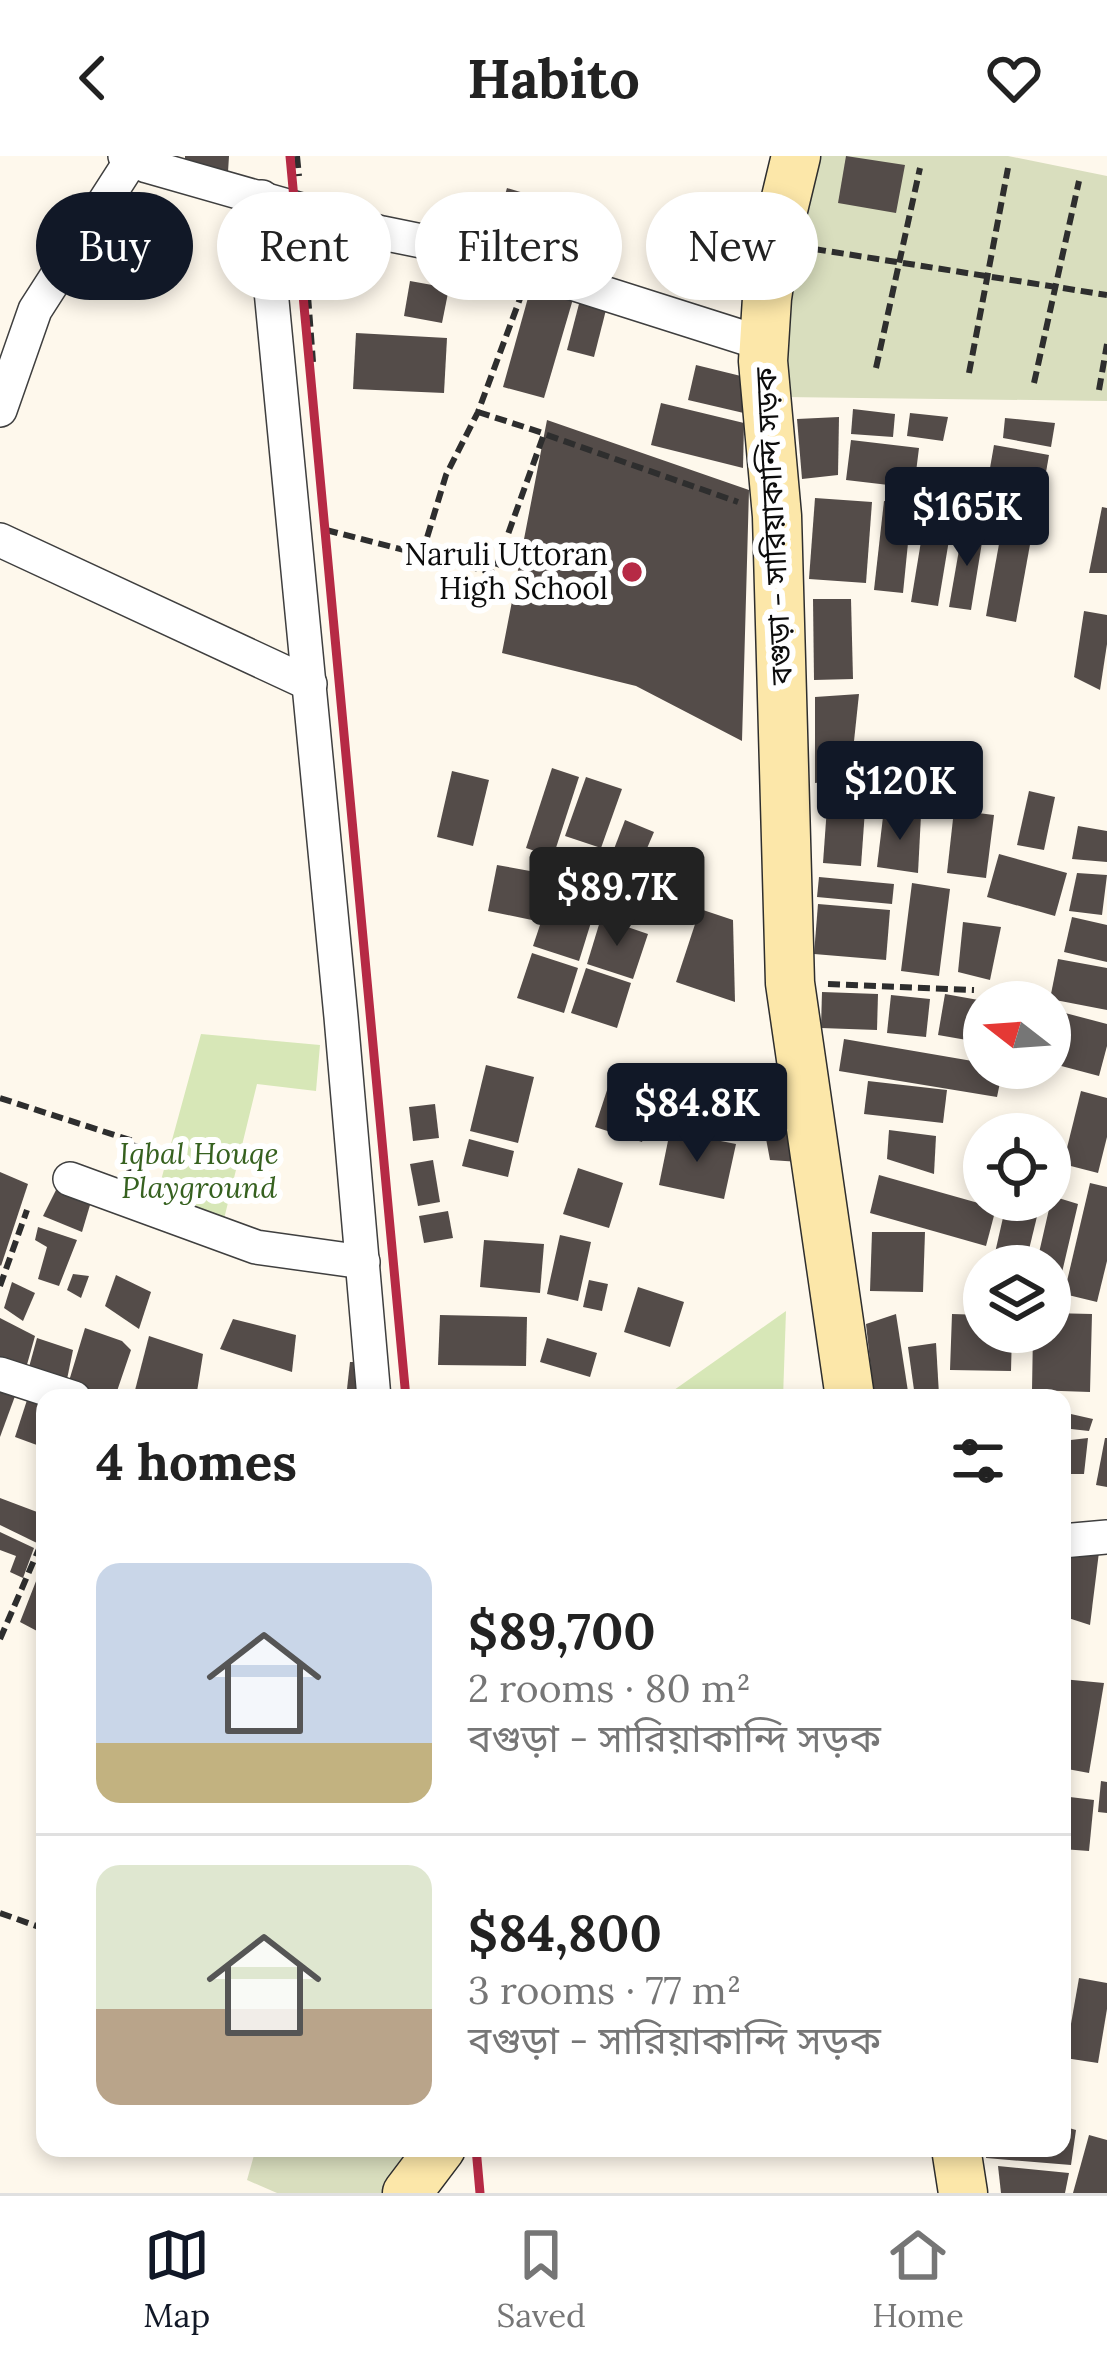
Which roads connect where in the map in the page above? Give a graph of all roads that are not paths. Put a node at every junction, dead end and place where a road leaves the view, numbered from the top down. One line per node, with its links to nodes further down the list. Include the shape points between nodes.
1 (796, 156): 6 (main road, বগুড়া - সারিয়াকান্দি সড়ক)
2 (129, 158): 3 (street); 7 (street, via 35,310)
3 (247, 192)
4 (391, 235): 6 (street, via 490,255)
5 (272, 300): 9 (street)
6 (764, 344): 15 (main road, বগুড়া - সারিয়াকান্দি সড়ক, via 778,516 790,983)
7 (0, 410)
8 (0, 540): 9 (street)
9 (310, 684): 11 (street)
10 (70, 1179): 11 (street, via 256,1247)
11 (363, 1262): 14 (street)
12 (0, 1374): 13 (street)
13 (46, 1389)
14 (373, 1389)
15 (849, 1389)
16 (1107, 1537): 17 (street)
17 (1071, 1540)
18 (957, 2157): 19 (main road)
19 (963, 2193)

